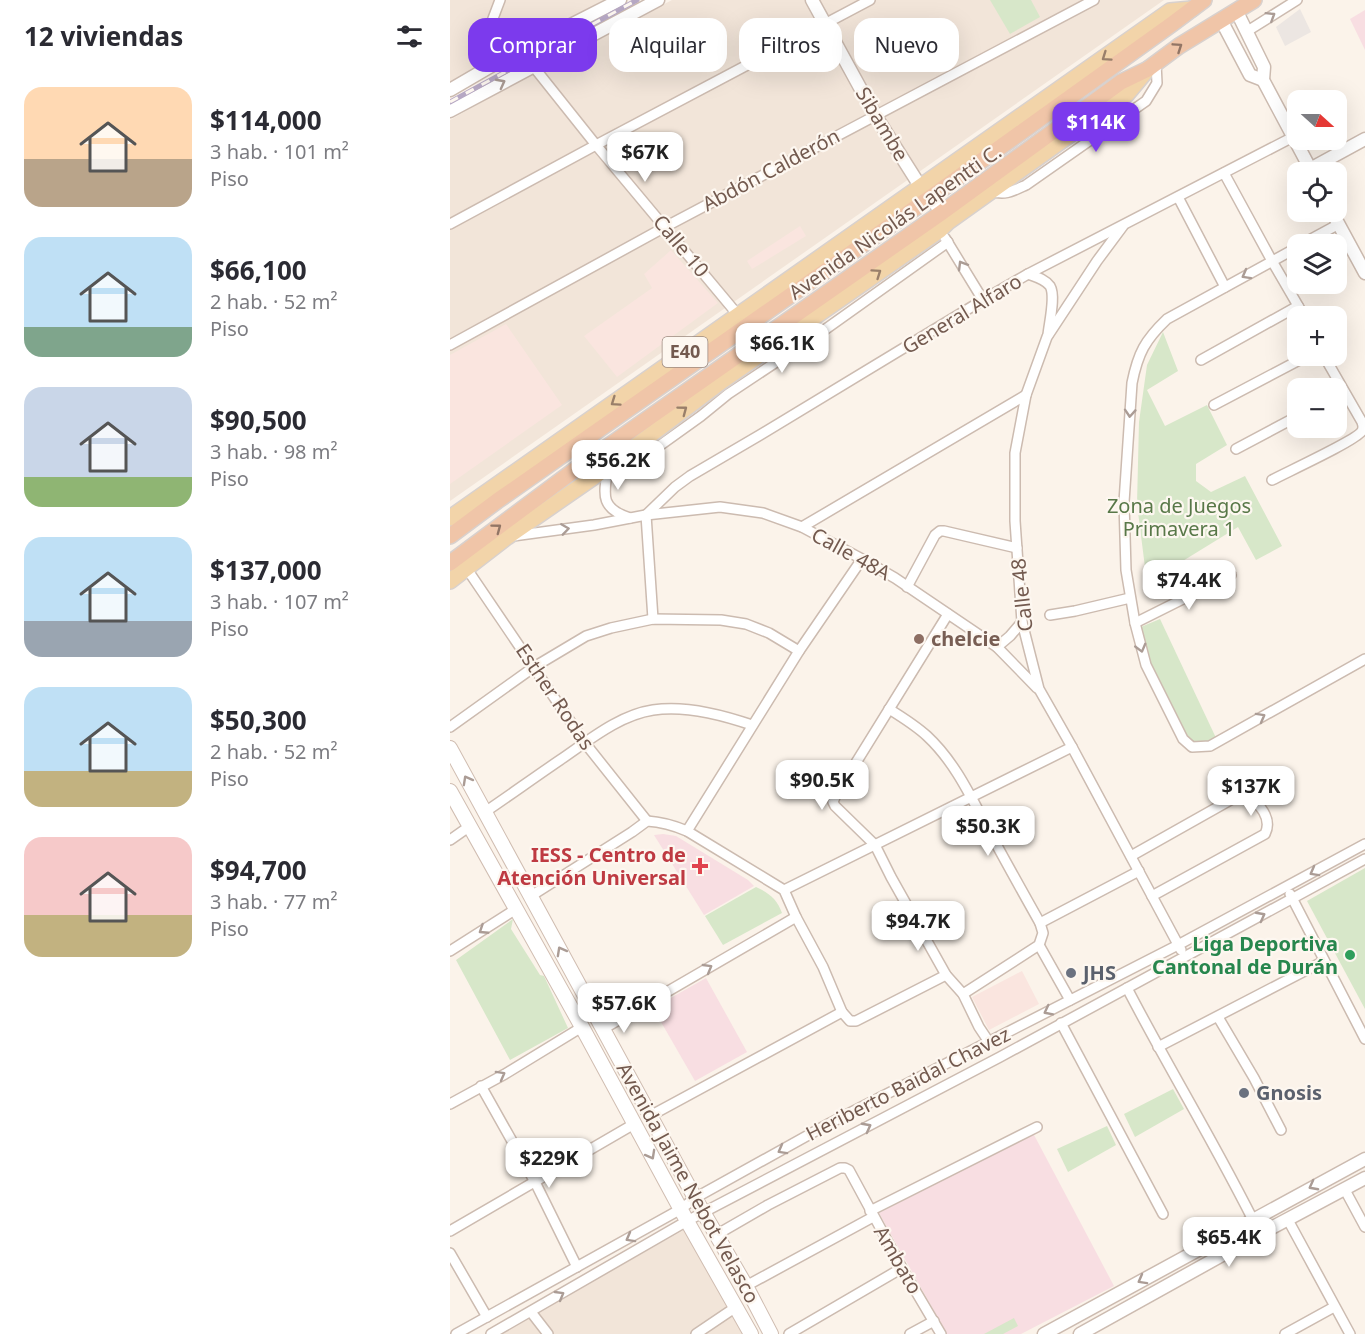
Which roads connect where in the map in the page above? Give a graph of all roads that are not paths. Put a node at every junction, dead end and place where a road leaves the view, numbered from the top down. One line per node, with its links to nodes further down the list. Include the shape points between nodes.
1 (500, 0): 11 (street)
2 (620, 0): 12 (street)
3 (658, 0): 16 (street)
4 (812, 0): 13 (street, Sibambe)
5 (870, 0): 14 (street)
6 (1094, 0): 27 (street, Abdón Calderón)
7 (1254, 0): 10 (highway, Avenida Nicolás Lapentti C. / E40)
8 (1297, 0): 17 (street, one-way to 8)
9 (1200, 3): 34 (highway, Avenida Nicolás Lapentti C. / E40, one-way to 34)
10 (1236, 10): 15 (highway, Avenida Nicolás Lapentti C. / E40); 17 (street)
11 (493, 18)
12 (585, 18)
13 (822, 18)
14 (836, 18)
15 (1221, 20): 19 (highway, Avenida Nicolás Lapentti C. / E40, one-way to 15); 24 (street, via 1251,75)
16 (597, 32)
17 (1246, 32): 24 (street, via 1264,66)
18 (842, 55): 27 (street, Sibambe)
19 (1152, 66): 36 (highway, Avenida Nicolás Lapentti C. / E40, via 1121,82); 42 (main road, Avenida Nicolás Lapentti C. / E40, via 1127,94 948,222)
20 (739, 69): 31 (street)
21 (481, 72): 25 (street)
22 (522, 72): 26 (street, one-way to 22)
23 (538, 72): 31 (street, Calle 10)
24 (1263, 80): 28 (street)
25 (450, 90)
26 (450, 111)
27 (875, 115): 34 (street, Sibambe); 40 (street, Abdón Calderón)
28 (1287, 126)
29 (1365, 138): 32 (street)
30 (1287, 140): 33 (street, General Alfaro)
31 (596, 145): 37 (street); 40 (street, Calle 10)
32 (1326, 162)
33 (1224, 173): 35 (street, General Alfaro); 44 (street)
34 (926, 191): 36 (street, Sibambe); 51 (main road, Avenida Nicolás Lapentti C. / E40); 68 (highway, Avenida Nicolás Lapentti C. / E40)
35 (1178, 197): 39 (street, General Alfaro); 47 (street)
36 (941, 213): 54 (highway, Avenida Nicolás Lapentti C. / E40)
37 (450, 224)
38 (1339, 224): 41 (street); 45 (street)
39 (1125, 225): 46 (street, General Alfaro); 52 (street, Calle 48)
40 (665, 227): 51 (street, Calle 10); 53 (street, Abdón Calderón)
41 (1320, 234)
42 (944, 236): 48 (street, one-way to 42); 54 (main road, Avenida Nicolás Lapentti C. / E40, one-way to 42); 62 (street, via 824,331 728,394 634,464 618,469)
43 (1287, 253): 44 (street)
44 (1272, 261): 47 (street, one-way to 47); 49 (street)
45 (1365, 273)
46 (1028, 274): 48 (street, General Alfaro); 52 (street, via 1050,286 1053,295)
47 (1225, 287): 77 (street, one-way to 77, via 1167,319 1152,333 1136,364 1124,502)
48 (983, 300): 64 (street, General Alfaro, via 690,476)
49 (1298, 306)
50 (1287, 312): 55 (street)
51 (738, 315): 65 (main road, Avenida Nicolás Lapentti C. / E40, one-way to 65)
52 (1047, 338): 57 (street, Calle 48)
53 (450, 345)
54 (750, 353): 62 (main road, Avenida Nicolás Lapentti C. / E40, one-way to 54); 72 (highway, Avenida Nicolás Lapentti C. / E40, one-way to 54, via 580,466)
55 (1202, 360)
56 (1288, 366): 59 (street)
57 (1026, 395): 67 (street); 70 (street, Calle 48, via 1015,453)
58 (1347, 402): 63 (street, via 1362,422 1361,433)
59 (1214, 405)
60 (1287, 422): 61 (street)
61 (1236, 449)
62 (608, 466): 66 (street, via 607,502 612,510); 69 (main road, Avenida Nicolás Lapentti C. / E40)
63 (1272, 480)
64 (646, 515): 66 (street, Calle 48A); 67 (street, Calle 48A, via 720,507 763,513); 80 (street)
65 (450, 518)
66 (630, 518): 69 (street, Calle 48A, one-way to 66)
67 (802, 527): 71 (street, Calle 48A)
68 (450, 536)
69 (507, 537): 73 (main road, Avenida Nicolás Lapentti C. / E40)
70 (1017, 548): 76 (street, via 940,531); 81 (street, Calle 48)
71 (861, 559): 76 (street, Calle 48A); 84 (street)
72 (450, 563)
73 (467, 569): 75 (main road, Avenida Nicolás Lapentti C. / E40); 86 (street, Esther Rodas)
74 (1231, 575): 82 (street)
75 (450, 581)
76 (908, 587): 78 (street, Calle 48A)
77 (1130, 598): 79 (street); 82 (street)
78 (948, 614): 83 (street, Calle 48A); 88 (street)
79 (1050, 615)
80 (654, 619): 84 (street, via 746,624); 86 (street, via 586,636)
81 (1022, 622): 83 (street); 87 (street, Calle 48)
82 (1135, 623): 85 (street, one-way to 85, via 1146,665 1183,739 1192,747 1210,746)
83 (997, 647): 87 (street, Calle 48A)
84 (800, 651): 89 (street)
85 (1365, 659)
86 (534, 667): 90 (street); 91 (street, Esther Rodas)
87 (1039, 689): 92 (street, Calle 48)
88 (889, 709): 95 (street, via 927,736); 102 (street, via 833,802)
89 (752, 725): 91 (street, via 711,713 654,710 628,716); 99 (street)
90 (450, 727)
91 (585, 743): 96 (street); 97 (street, Esther Rodas)
92 (1072, 747): 95 (street); 103 (street, Calle 48)
93 (450, 748): 96 (main road, Avenida Jaime Nebot Velasco, one-way to 93)
94 (450, 791): 98 (main road, Avenida Jaime Nebot Velasco)
95 (972, 797): 102 (street); 113 (street)
96 (485, 812): 108 (main road, Avenida Jaime Nebot Velasco)
97 (646, 821): 99 (street); 108 (street)
98 (470, 826): 100 (street); 111 (main road, Avenida Jaime Nebot Velasco)
99 (687, 831): 107 (street)
100 (450, 840)
101 (1365, 844): 106 (street, Heriberto Baidal Chavez, one-way to 106)
102 (875, 845): 107 (street); 119 (street)
103 (1131, 856): 105 (street, Calle 48); 109 (street, via 1241,794 1251,797 1264,812 1269,825 1265,834)
104 (1365, 859): 110 (street, Heriberto Baidal Chavez)
105 (1139, 872): 109 (street, Calle 48); 113 (street)
106 (1286, 887): 110 (street); 115 (street, Heriberto Baidal Chavez)
107 (784, 890): 112 (street)
108 (531, 896): 127 (main road, Avenida Jaime Nebot Velasco, one-way to 108)
109 (1152, 896): 115 (street, Calle 48)
110 (1293, 899): 117 (street, Heriberto Baidal Chavez, one-way to 110); 118 (street)
111 (516, 909): 116 (street, one-way to 116); 126 (main road, Avenida Jaime Nebot Velasco)
112 (796, 917): 123 (street); 127 (street, one-way to 112)
113 (1040, 923): 114 (street, via 1043,933)
114 (1039, 945): 121 (street); 122 (street)
115 (1178, 945): 117 (street, Calle 48); 122 (street, Heriberto Baidal Chavez)
116 (450, 951)
117 (1184, 957): 120 (street, Heriberto Baidal Chavez)
118 (1324, 961): 124 (street); 128 (street)
119 (946, 975): 121 (street); 123 (street, via 856,1021 850,1021)
120 (1127, 988): 125 (street, Heriberto Baidal Chavez); 130 (street)
121 (963, 994): 129 (street)
122 (1070, 1000): 129 (street, Heriberto Baidal Chavez, one-way to 129)
123 (842, 1012): 133 (street)
124 (1218, 1017): 130 (street); 136 (street)
125 (1061, 1023): 142 (street, Heriberto Baidal Chavez, one-way to 125); 144 (street)
126 (582, 1027): 131 (street, one-way to 126); 134 (main road, Avenida Jaime Nebot Velasco)
127 (603, 1029): 133 (main road, Avenida Jaime Nebot Velasco)
128 (1365, 1039)
129 (989, 1042): 141 (street, Heriberto Baidal Chavez, one-way to 141)
130 (1158, 1047): 146 (street)
131 (481, 1086): 132 (street); 139 (street)
132 (450, 1104)
133 (650, 1116): 141 (main road, Avenida Jaime Nebot Velasco)
134 (634, 1124): 139 (street); 145 (main road, Avenida Jaime Nebot Velasco, one-way to 145)
135 (1037, 1127): 143 (street)
136 (1281, 1130)
137 (1365, 1159): 146 (street, one-way to 146)
138 (1365, 1178): 140 (street)
139 (535, 1182): 149 (street); 153 (street)
140 (1345, 1190): 147 (street); 148 (street)
141 (695, 1198): 142 (main road, Avenida Jaime Nebot Velasco); 145 (street, Heriberto Baidal Chavez)
142 (703, 1213): 145 (street, Heriberto Baidal Chavez); 151 (main road, Avenida Jaime Nebot Velasco)
143 (872, 1214): 151 (street, via 849,1170 840,1168); 154 (street, Ambato); 155 (street, Ambato)
144 (1163, 1214)
145 (684, 1215): 153 (street, Heriberto Baidal Chavez, one-way to 153); 156 (main road, Avenida Jaime Nebot Velasco); 158 (street, Heriberto Baidal Chavez, one-way to 145)
146 (1252, 1219): 150 (street); 170 (street, one-way to 170)
147 (1288, 1220): 150 (street); 157 (street)
148 (1365, 1227)
149 (450, 1231)
150 (1260, 1234): 171 (street)
151 (716, 1235): 155 (main road, Avenida Jaime Nebot Velasco)
152 (450, 1253): 159 (street)
153 (577, 1268): 159 (street, Heriberto Baidal Chavez)
154 (902, 1268): 160 (street, Ambato); 167 (street)
155 (746, 1286): 166 (main road, Avenida Jaime Nebot Velasco)
156 (736, 1307): 164 (street); 165 (main road, Avenida Jaime Nebot Velasco)
157 (1334, 1307): 172 (street); 173 (street)
158 (531, 1312): 162 (street, Heriberto Baidal Chavez); 163 (street)
159 (487, 1317): 161 (street, Heriberto Baidal Chavez)
160 (934, 1321): 168 (street); 169 (street, Ambato)
161 (456, 1334)
162 (491, 1334)
163 (548, 1334)
164 (696, 1334)
165 (751, 1334)
166 (771, 1334)
167 (789, 1334)
168 (910, 1334)
169 (941, 1334)
170 (1044, 1334)
171 (1080, 1334)
172 (1285, 1334)
173 (1350, 1334)

